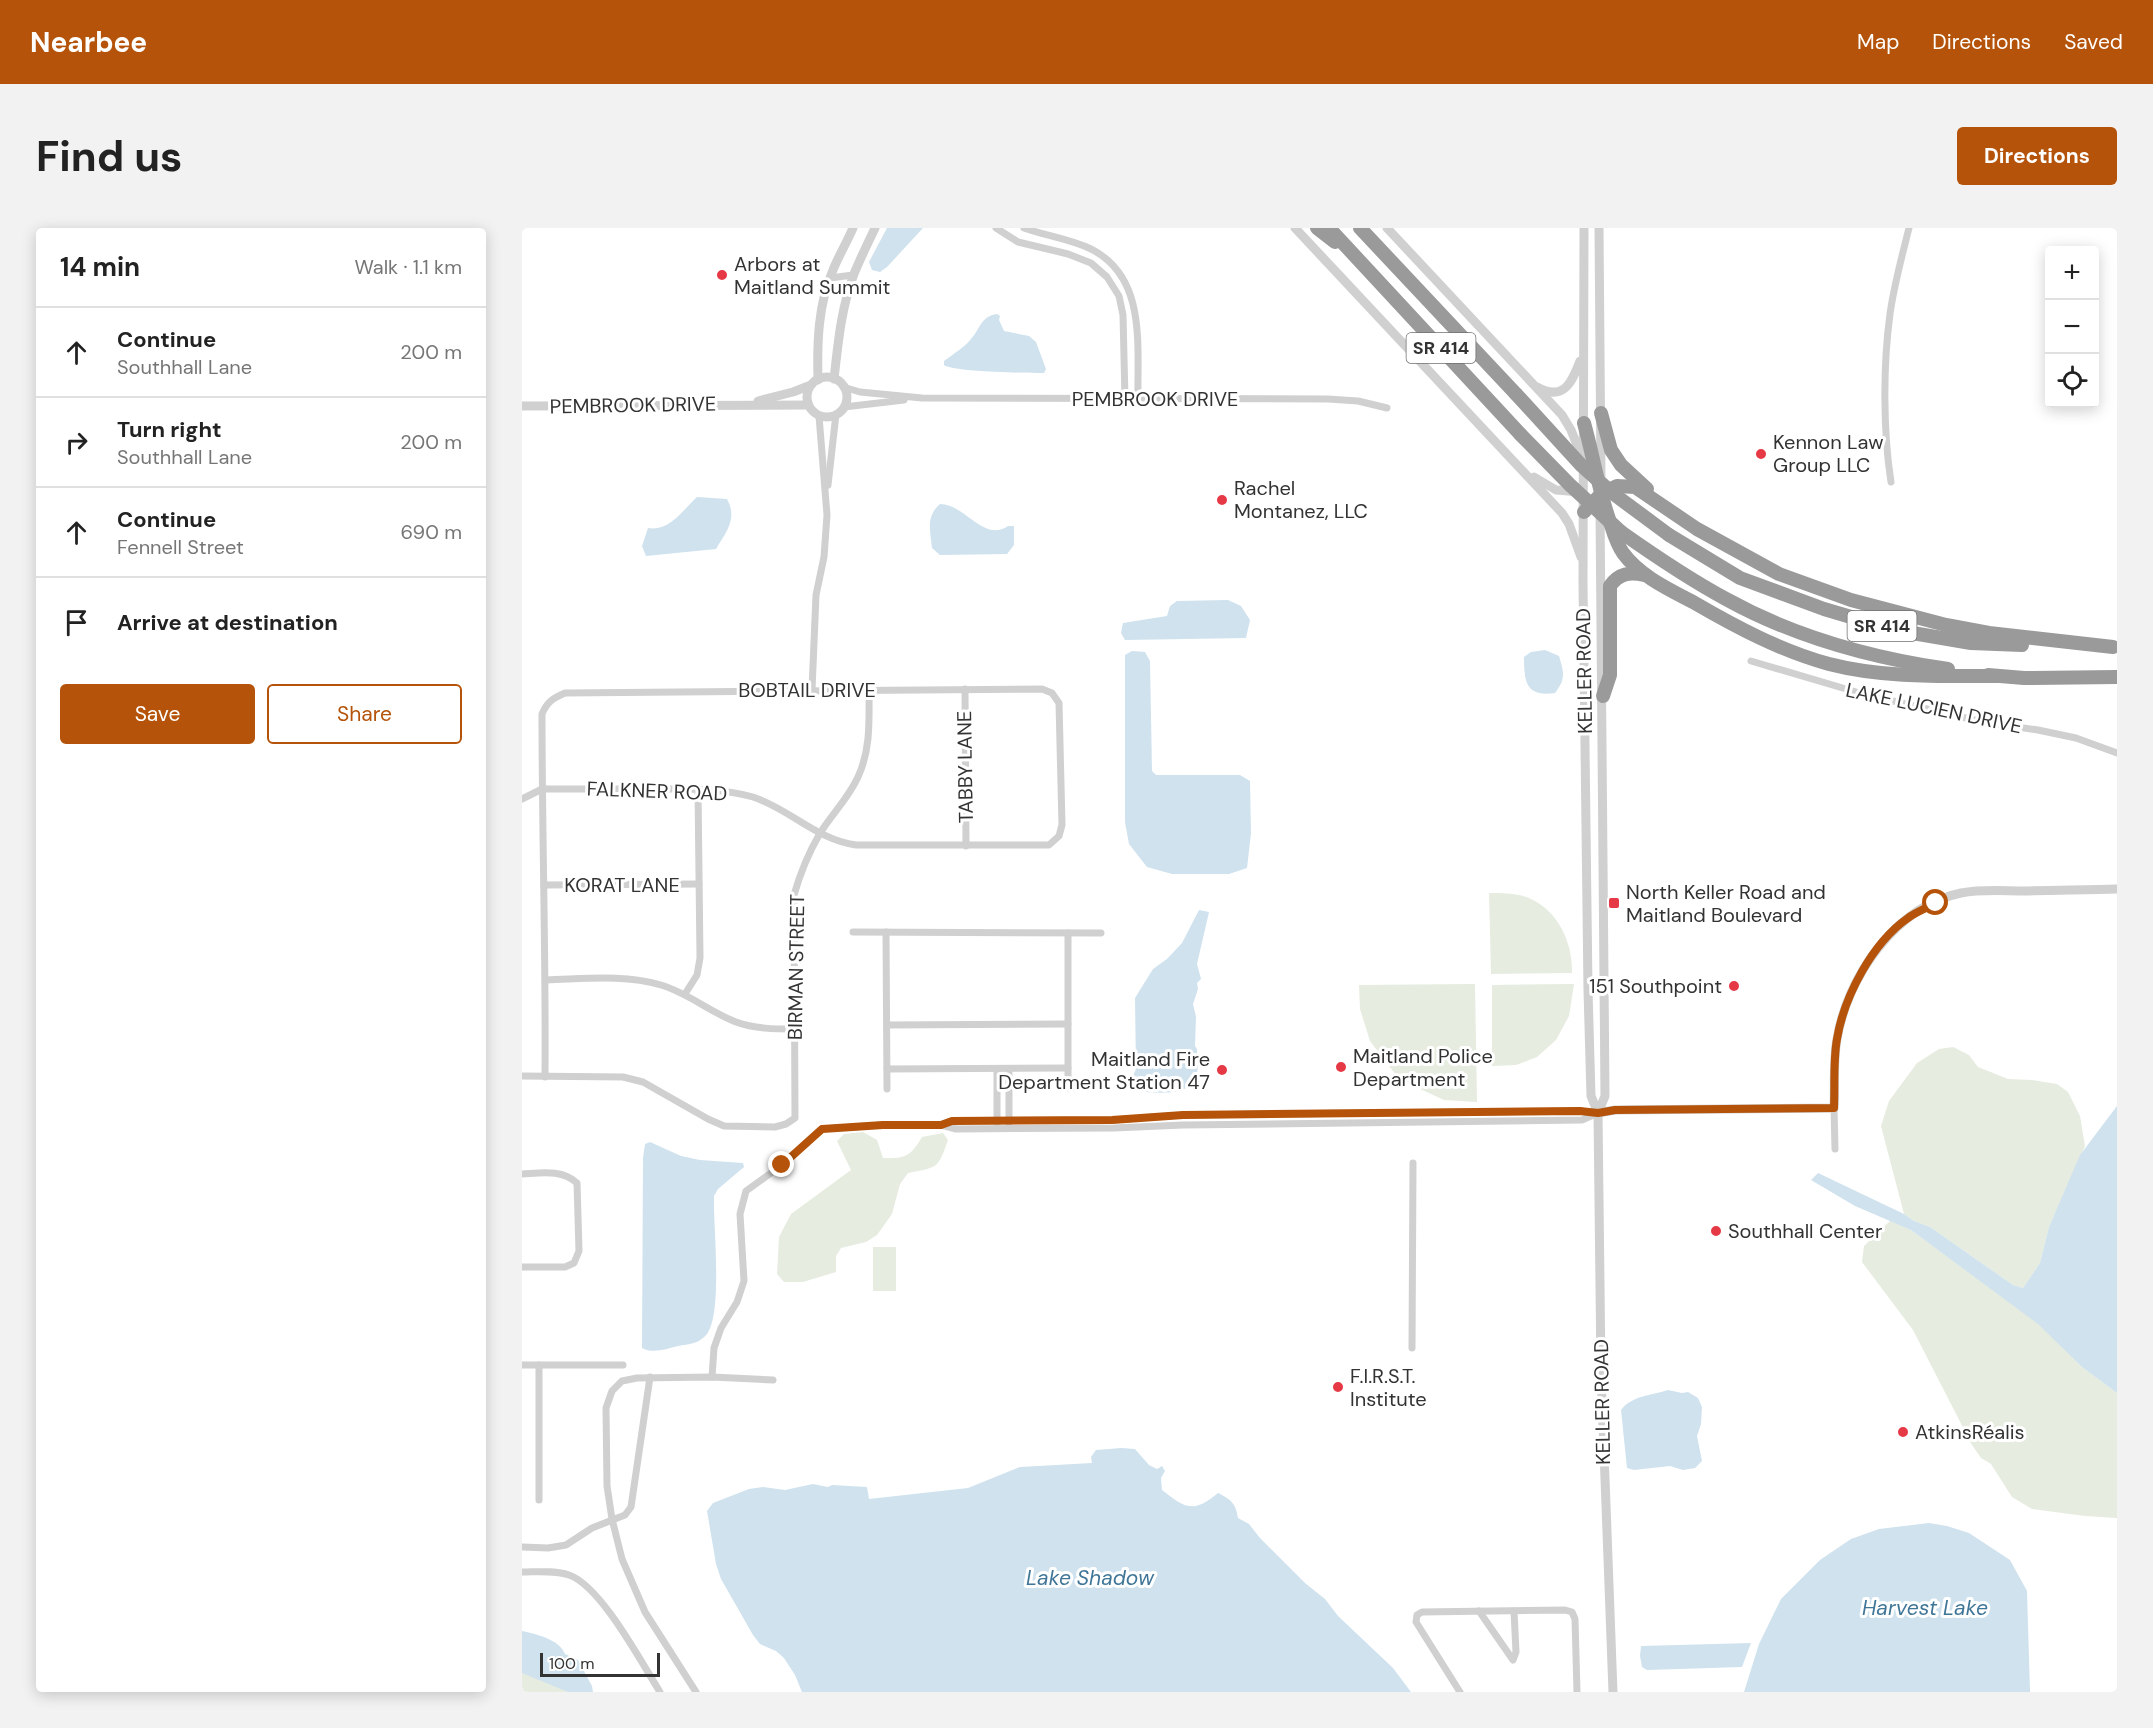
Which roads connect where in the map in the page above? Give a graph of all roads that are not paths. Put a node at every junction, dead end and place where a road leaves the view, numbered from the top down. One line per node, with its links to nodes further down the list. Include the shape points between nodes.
1 (854, 228): 15 (street)
2 (875, 228): 16 (street)
3 (996, 228): 24 (street, via 1018,242 1091,263 1107,277 1119,296 1123,315)
4 (1024, 228): 25 (street, via 1092,250 1109,261 1125,281 1133,301 1136,326)
5 (1295, 228): 35 (street)
6 (1317, 228): 14 (highway)
7 (1329, 228): 14 (highway, SR 414)
8 (1360, 228): 17 (highway, SR 414)
9 (1372, 228): 17 (highway)
10 (1387, 228): 21 (street)
11 (1584, 228): 18 (street, KELLER ROAD)
12 (1599, 228): 32 (street, KELLER ROAD)
13 (1909, 228): 37 (street, via 1890,313 1886,431)
14 (1360, 261): 46 (highway, SR 414, bridge, via 1569,485 1621,532 1677,570 1736,604 1844,646)
15 (831, 274): 16 (street); 20 (street, via 821,316)
16 (854, 275): 19 (street, via 838,342)
17 (1429, 300): 44 (highway, SR 414, bridge, via 1581,465 1611,492 1669,535 1740,578 1895,630 1971,643)
18 (1582, 356): 21 (street, via 1565,389 1555,392); 34 (street, KELLER ROAD)
19 (834, 379): 20 (street); 22 (street)
20 (814, 383): 26 (street, PEMBROOK DRIVE); 27 (street, via 808,392)
21 (1534, 385): 36 (street, via 1562,415)
22 (843, 387): 23 (street, PEMBROOK DRIVE); 29 (street)
23 (922, 398): 24 (street, PEMBROOK DRIVE); 29 (street, PEMBROOK DRIVE)
24 (1125, 399): 25 (street, PEMBROOK DRIVE)
25 (1138, 399): 30 (street, PEMBROOK DRIVE, via 1328,399)
26 (744, 404): 27 (street, PEMBROOK DRIVE); 28 (street, PEMBROOK DRIVE)
27 (808, 405): 33 (street)
28 (522, 406)
29 (844, 406): 31 (street)
30 (1387, 408)
31 (837, 414): 33 (street); 39 (street)
32 (1601, 414): 38 (street, KELLER ROAD); 40 (highway, via 1611,450)
33 (819, 416): 39 (street)
34 (1584, 423): 36 (street, KELLER ROAD); 38 (highway)
35 (1514, 461): 38 (street, via 1556,490); 42 (street, via 1562,513)
36 (1584, 462): 38 (street, KELLER ROAD)
37 (1891, 482)
38 (1596, 489): 40 (highway, via 1635,487); 41 (highway); 43 (highway, via 1615,540); 51 (street, KELLER ROAD)
39 (827, 497): 49 (street, via 824,557 816,595)
40 (1658, 502): 44 (highway, via 1697,529 1779,574 1851,600 1989,633)
41 (1584, 512): 42 (street, KELLER ROAD)
42 (1584, 564): 52 (street, KELLER ROAD)
43 (1647, 575): 46 (highway, via 1726,621 1829,664 1915,676); 51 (highway, via 1628,573 1610,586 1610,675)
44 (2115, 646)
45 (1751, 661): 55 (street, LAKE LUCIEN DRIVE, via 1863,694 1983,722 2038,729)
46 (1996, 676): 47 (highway, SR 414)
47 (2117, 677)
48 (964, 689): 50 (street, BOBTAIL DRIVE); 60 (street, TABBY LANE); 60 (street, BOBTAIL DRIVE, via 1042,689 1052,693 1059,703 1061,724 1059,836 1049,845)
49 (812, 690): 50 (street, BOBTAIL DRIVE); 56 (street, BOBTAIL DRIVE, via 565,693 554,697 542,714)
50 (869, 690): 59 (street, BIRMAN STREET, via 870,734 859,776)
51 (1603, 696): 53 (street, KELLER ROAD)
52 (1585, 711): 53 (street); 54 (street, KELLER ROAD)
53 (1603, 717): 54 (street); 62 (street, KELLER ROAD)
54 (1585, 724): 61 (street, KELLER ROAD)
55 (2117, 753)
56 (542, 789): 57 (street, FALKNER ROAD); 58 (street, FALKNER ROAD); 64 (street, BOBTAIL DRIVE)
57 (698, 790): 59 (street, FALKNER ROAD, via 754,798); 63 (street)
58 (522, 799)
59 (820, 834): 60 (street, BOBTAIL DRIVE, via 856,845); 74 (street, BIRMAN STREET, via 794,895)
60 (966, 846)
61 (1587, 879): 62 (street); 86 (street, KELLER ROAD, via 1591,1096)
62 (1603, 879): 86 (street, KELLER ROAD, via 1605,1096)
63 (699, 884): 64 (street, KORAT LANE); 71 (street, via 700,958 697,975)
64 (544, 885): 70 (street, BOBTAIL DRIVE)
65 (2117, 889): 85 (street, via 1959,894 1907,919 1867,961 1856,982 1837,1039)
66 (853, 932): 67 (street)
67 (886, 932): 68 (street); 73 (street)
68 (1068, 933): 69 (street); 72 (street)
69 (1101, 933)
70 (546, 980): 71 (street, via 642,980); 80 (street, BOBTAIL DRIVE)
71 (685, 994): 74 (street, via 739,1023)
72 (1068, 1024): 73 (street); 75 (street)
73 (887, 1025): 76 (street)
74 (795, 1029): 80 (street, BIRMAN STREET, via 795,1118 775,1127 724,1126 643,1082 623,1077)
75 (1068, 1068): 78 (street); 81 (street)
76 (887, 1069): 77 (street); 82 (street)
77 (997, 1069): 78 (street); 83 (street)
78 (1009, 1069): 84 (street)
79 (522, 1076): 80 (street)
80 (545, 1077)
81 (1068, 1088)
82 (887, 1089)
83 (997, 1091): 84 (street); 92 (street)
84 (1009, 1091): 93 (street)
85 (1834, 1108): 86 (street); 95 (street)
86 (1598, 1113): 87 (street); 90 (street, via 1582,1120); 116 (street, KELLER ROAD, via 1601,1372)
87 (1331, 1114): 89 (street); 90 (street)
88 (1183, 1115): 89 (street); 93 (street); 94 (street)
89 (1202, 1115): 91 (street)
90 (1331, 1122): 91 (street)
91 (1202, 1124): 94 (street)
92 (997, 1125): 93 (street); 104 (street, via 956,1129 941,1125 822,1129 746,1191 740,1214 744,1281 714,1348)
93 (1009, 1125): 94 (street)
94 (1183, 1125)
95 (1835, 1149)
96 (1413, 1163): 99 (street)
97 (522, 1173): 98 (street, via 558,1173 577,1183 579,1251 574,1263 565,1267)
98 (522, 1267)
99 (1412, 1348)
100 (522, 1365): 101 (street)
101 (539, 1365): 102 (street); 106 (street)
102 (623, 1365)
103 (650, 1377): 104 (street); 107 (street, via 631,1507 625,1515); 107 (street, via 622,1381 612,1391 606,1408 607,1486)
104 (711, 1377): 105 (street)
105 (773, 1380)
106 (539, 1500)
107 (612, 1519): 108 (street, via 566,1545); 113 (street, via 622,1559 645,1612)
108 (522, 1547)
109 (522, 1572): 112 (street, via 555,1572 584,1583 611,1616)
110 (1479, 1611): 111 (street); 111 (street, via 1513,1660); 114 (street, via 1422,1611 1417,1615 1416,1622)
111 (1514, 1611): 115 (street, via 1572,1612)
112 (660, 1692)
113 (696, 1692)
114 (1460, 1692)
115 (1577, 1692)
116 (1613, 1692)

